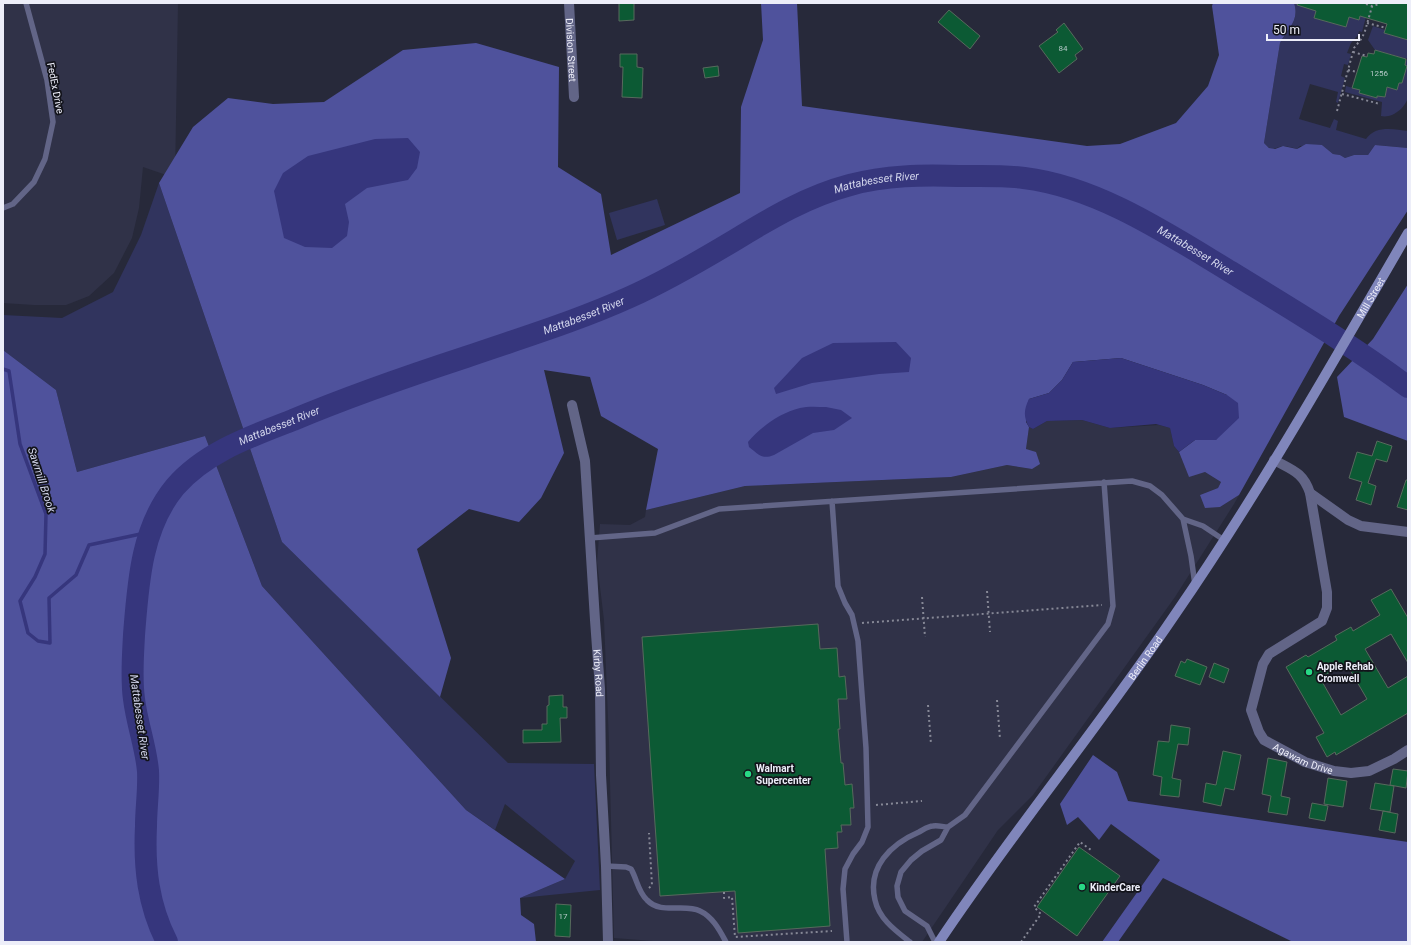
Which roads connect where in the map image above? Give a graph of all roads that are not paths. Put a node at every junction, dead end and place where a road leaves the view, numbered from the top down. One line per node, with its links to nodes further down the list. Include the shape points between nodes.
1 (26, 3): 4 (lane, FedEx Drive, via 47,80 53,122 45,159 34,182 13,204)
2 (569, 3): 3 (street, Division Street)
3 (574, 97)
4 (3, 208)
5 (1408, 233): 6 (main road, Mill Street)
6 (1333, 362): 8 (main road, Berlin Road)
7 (572, 405): 14 (street, Kirby Road, via 585,461)
8 (1274, 460): 10 (street, Agawam Drive, via 1297,472 1306,482); 15 (main road, Berlin Road)
9 (1104, 482): 11 (lane); 12 (lane, via 1132,481 1150,486 1162,495); 18 (lane, via 1113,606 1108,624 977,801 965,815)
10 (1310, 493): 13 (street, Agawam Drive, via 1348,520 1361,526); 17 (street, Agawam Drive, via 1327,608 1322,620 1269,654 1263,664 1251,710 1254,723 1264,740 1305,762 1334,771 1369,771)
11 (832, 501): 14 (lane, via 719,509 655,533); 22 (lane, via 838,586 852,615 858,641 866,748 868,827 845,869 843,889)
12 (1183, 519): 15 (lane, via 1203,526); 16 (lane)
13 (1408, 532)
14 (590, 538): 19 (street, Kirby Road, via 600,689)
15 (1224, 540): 16 (main road, Berlin Road)
16 (1195, 586): 25 (main road, Berlin Road)
17 (1408, 750)
18 (948, 827): 23 (lane, via 932,826 906,837 890,849 880,863 876,875 875,901 881,915); 24 (lane, via 941,840 911,860 901,872 897,886 898,897 905,911 927,926)
19 (606, 866): 20 (street, Kirby Road); 21 (lane, via 631,869 642,895 653,905 661,908 699,910 712,921)
20 (608, 942)
21 (726, 942)
22 (847, 942)
23 (910, 942)
24 (935, 942)
25 (939, 942)

